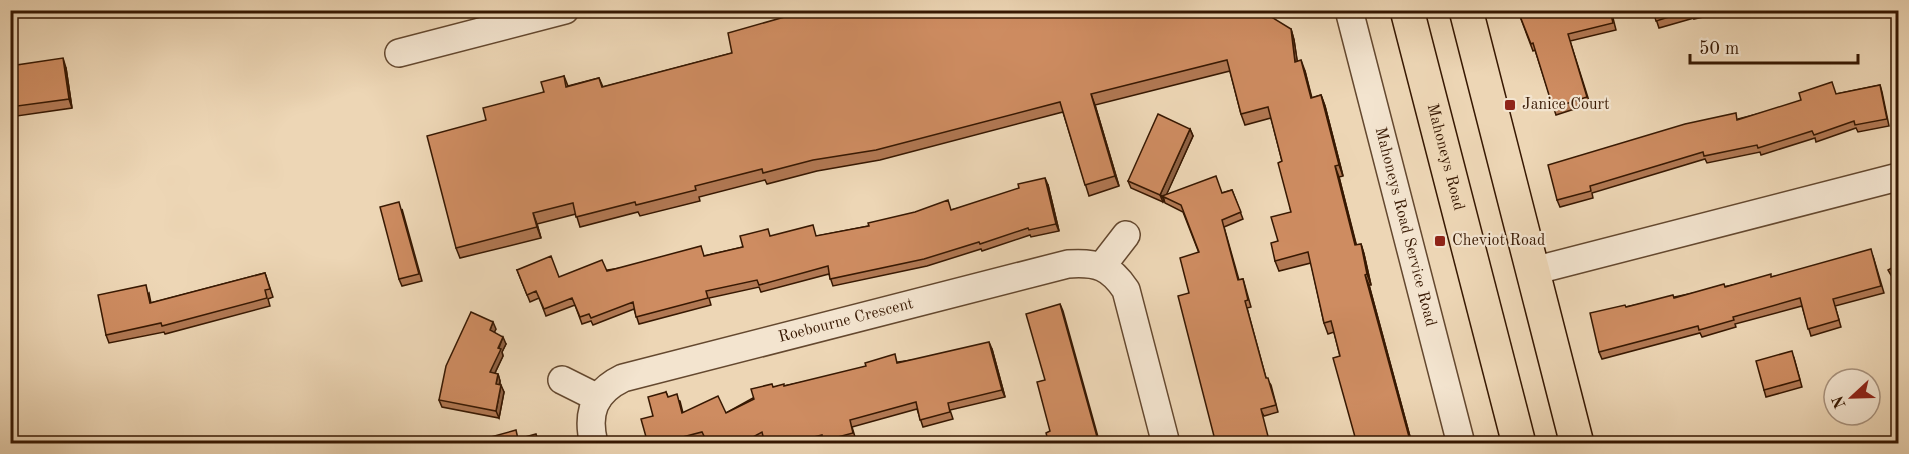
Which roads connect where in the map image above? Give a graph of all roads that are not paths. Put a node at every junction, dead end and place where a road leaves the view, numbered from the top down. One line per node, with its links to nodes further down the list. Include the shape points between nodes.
1 (565, 10): 5 (street)
2 (1349, 10): 14 (street, Mahoneys Road Service Road)
3 (1407, 10): 15 (main road, Mahoneys Road)
4 (1466, 10): 9 (main road)
5 (399, 53)
6 (1899, 177): 9 (street)
7 (1126, 235): 8 (street)
8 (1102, 266): 11 (street, Roebourne Crescent, via 1068,264 634,375 612,383); 13 (street, via 1126,290)
9 (1533, 271): 16 (main road)
10 (562, 380): 11 (street)
11 (597, 398): 12 (street, via 590,420)
12 (594, 444)
13 (1166, 444)
14 (1461, 444)
15 (1519, 444)
16 (1577, 444)

